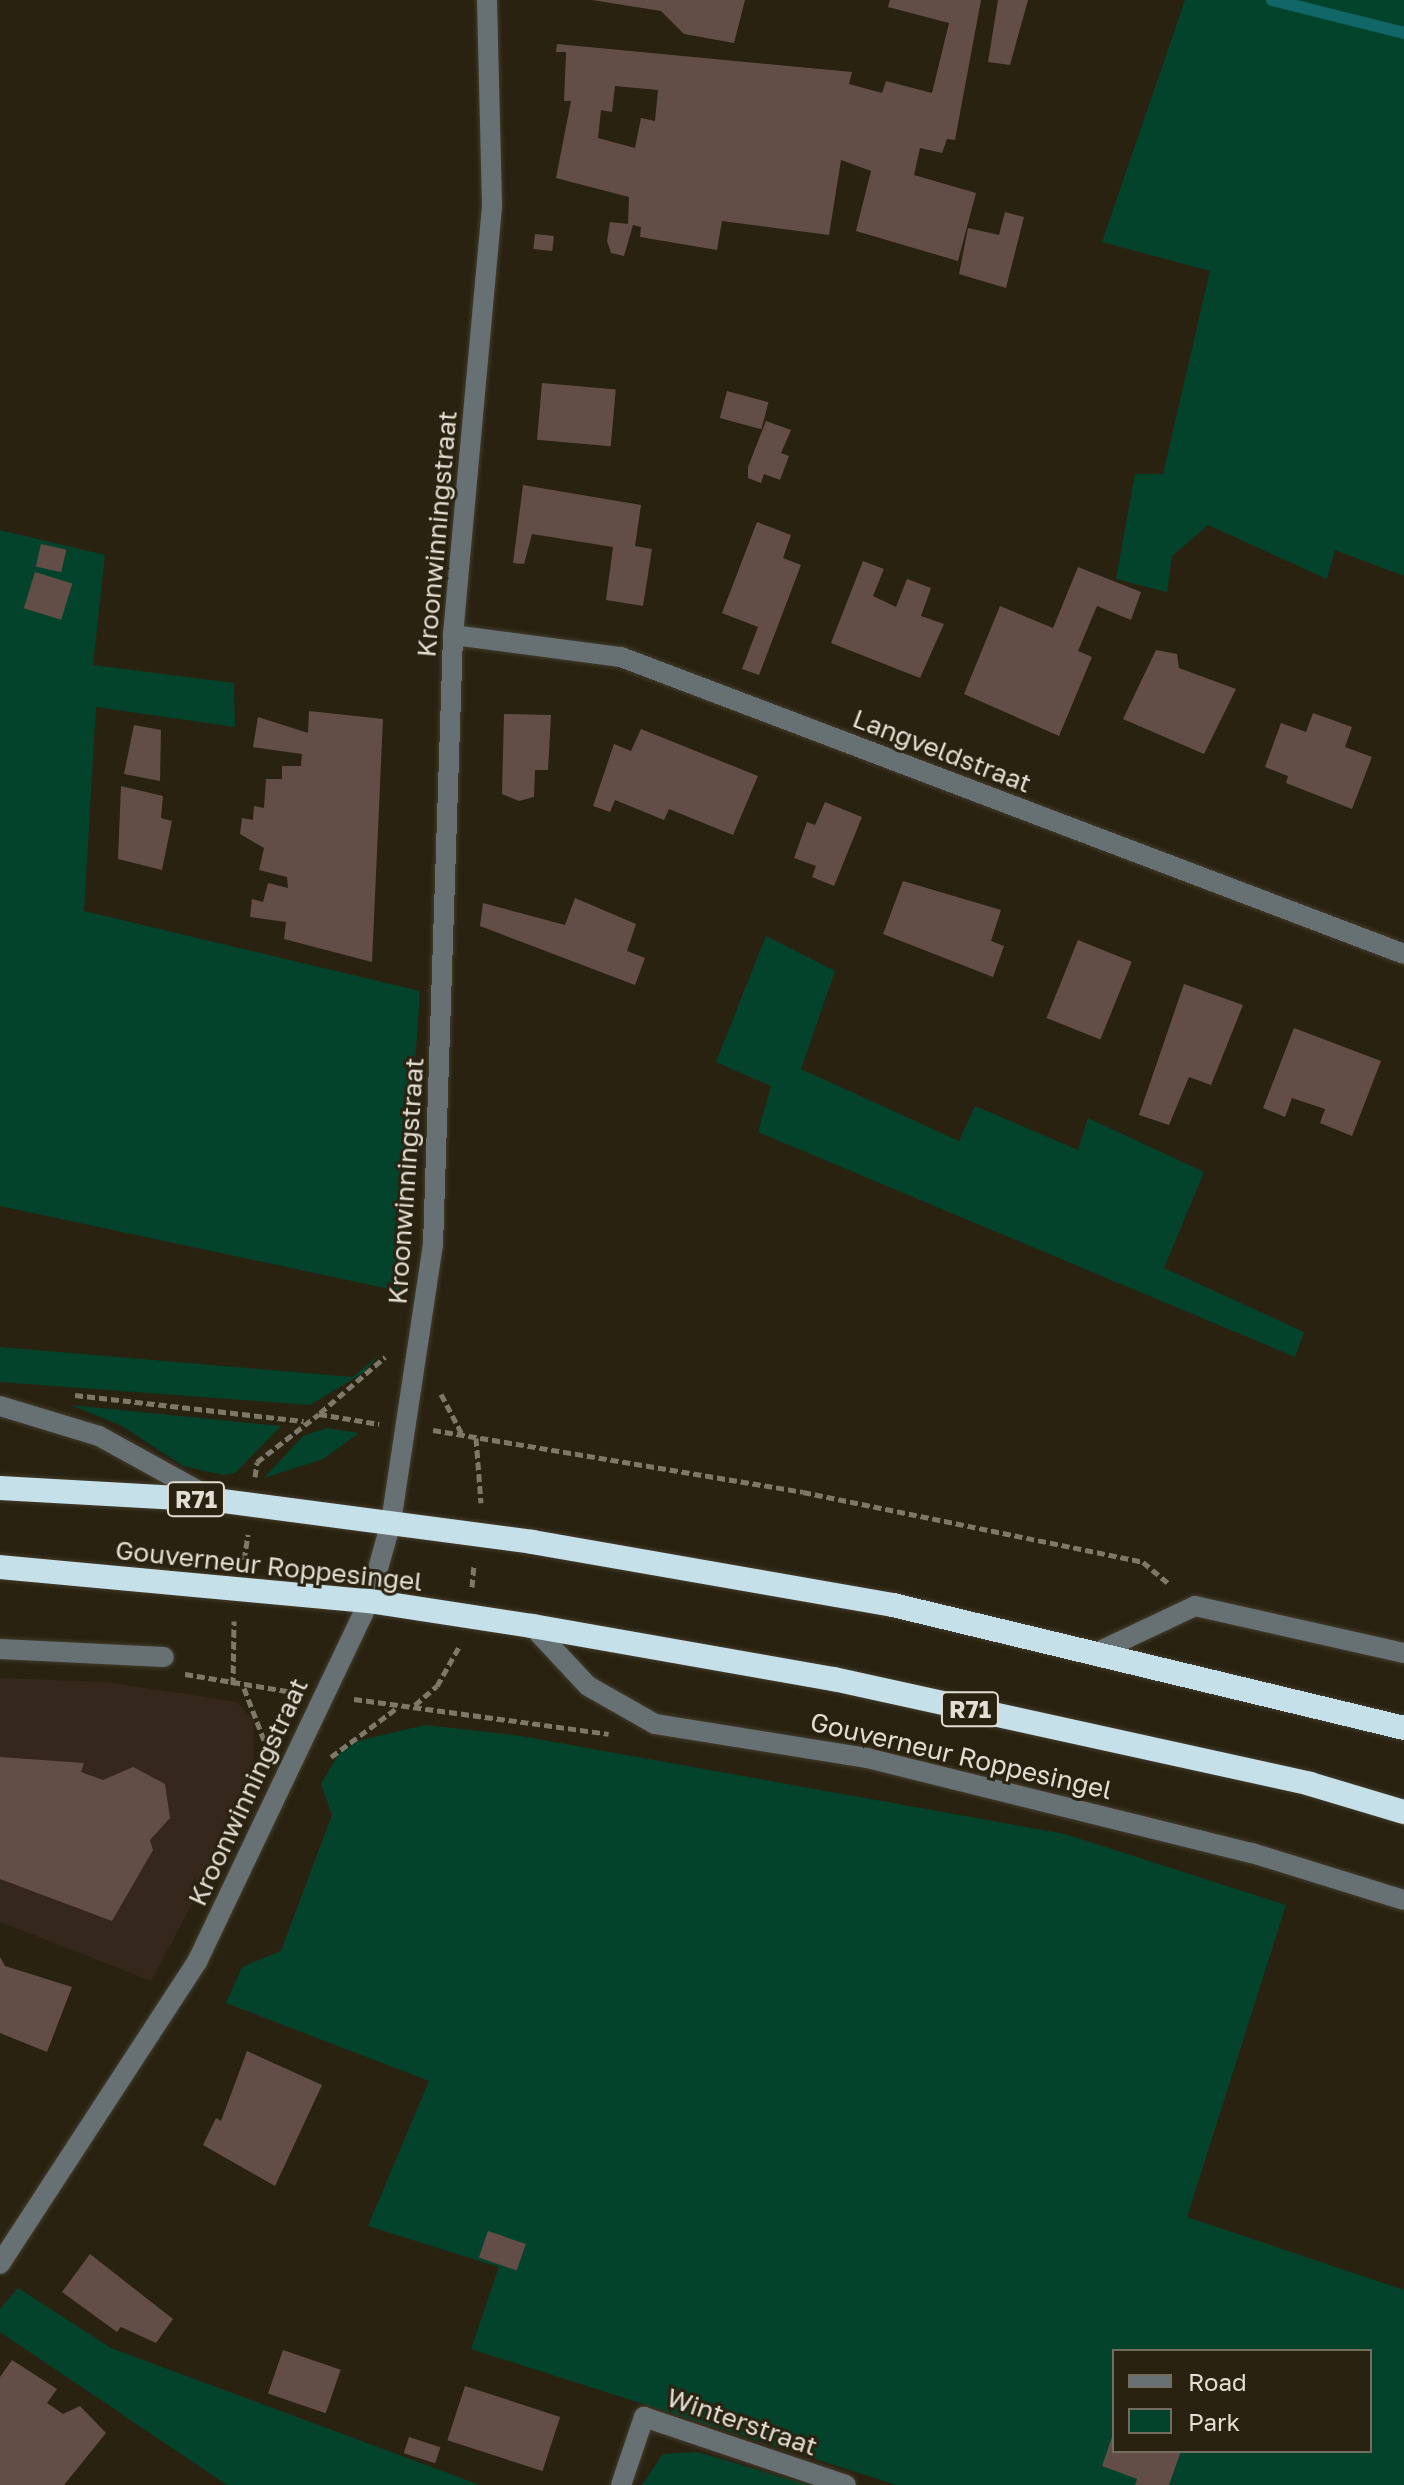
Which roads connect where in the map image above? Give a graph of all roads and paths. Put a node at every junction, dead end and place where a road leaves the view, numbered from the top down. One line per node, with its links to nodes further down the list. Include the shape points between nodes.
1 (487, 0): 2 (street, Kroonwinningstraat, via 492,205)
2 (453, 635): 3 (street, Langveldstraat, via 621,657); 10 (street, Kroonwinningstraat, via 433,1245)
3 (1404, 954)
4 (389, 1346): 6 (path, via 366,1379)
5 (6, 1406): 8 (street, via 99,1436); 9 (path, via 62,1394 305,1421 257,1462)
6 (319, 1414)
7 (0, 1488): 8 (highway, R71)
8 (215, 1500): 9 (highway, R71)
9 (252, 1506): 10 (highway, R71); 13 (path)
10 (391, 1522): 11 (highway, R71); 14 (street, Kroonwinningstraat)
11 (478, 1535): 15 (path, via 484,1480 476,1438 803,1492 1143,1562); 16 (path); 19 (highway, R71, via 893,1605)
12 (0, 1567): 13 (highway, Gouverneur Roppesingel / R71)
13 (239, 1588): 14 (highway, Gouverneur Roppesingel / R71); 22 (path)
14 (369, 1601): 16 (highway, Gouverneur Roppesingel / R71); 24 (street, Kroonwinningstraat)
15 (1195, 1606): 19 (street); 20 (street)
16 (468, 1619): 17 (highway, Gouverneur Roppesingel / R71); 25 (path, via 454,1660)
17 (532, 1626): 27 (street, Gouverneur Roppesingel, via 588,1686); 31 (highway, Gouverneur Roppesingel / R71, via 834,1679 1310,1784)
18 (0, 1649): 21 (street)
19 (1102, 1650): 28 (highway, R71)
20 (1404, 1653)
21 (164, 1657): 22 (path, via 188,1677)
22 (233, 1685): 23 (path)
23 (244, 1688): 24 (path); 29 (path, via 267,1748)
24 (321, 1693): 26 (path); 33 (street, Kroonwinningstraat, via 197,1962)
25 (414, 1706): 26 (path); 27 (path, via 623,1737)
26 (397, 1707): 30 (path)
27 (655, 1724): 32 (street, Gouverneur Roppesingel, via 867,1758 1252,1853)
28 (1404, 1728)
29 (265, 1761)
30 (327, 1762)
31 (1404, 1812)
32 (1404, 1900)
33 (0, 2264)
34 (621, 2485): 35 (street, Winterstraat, via 644,2417)
35 (846, 2485)

